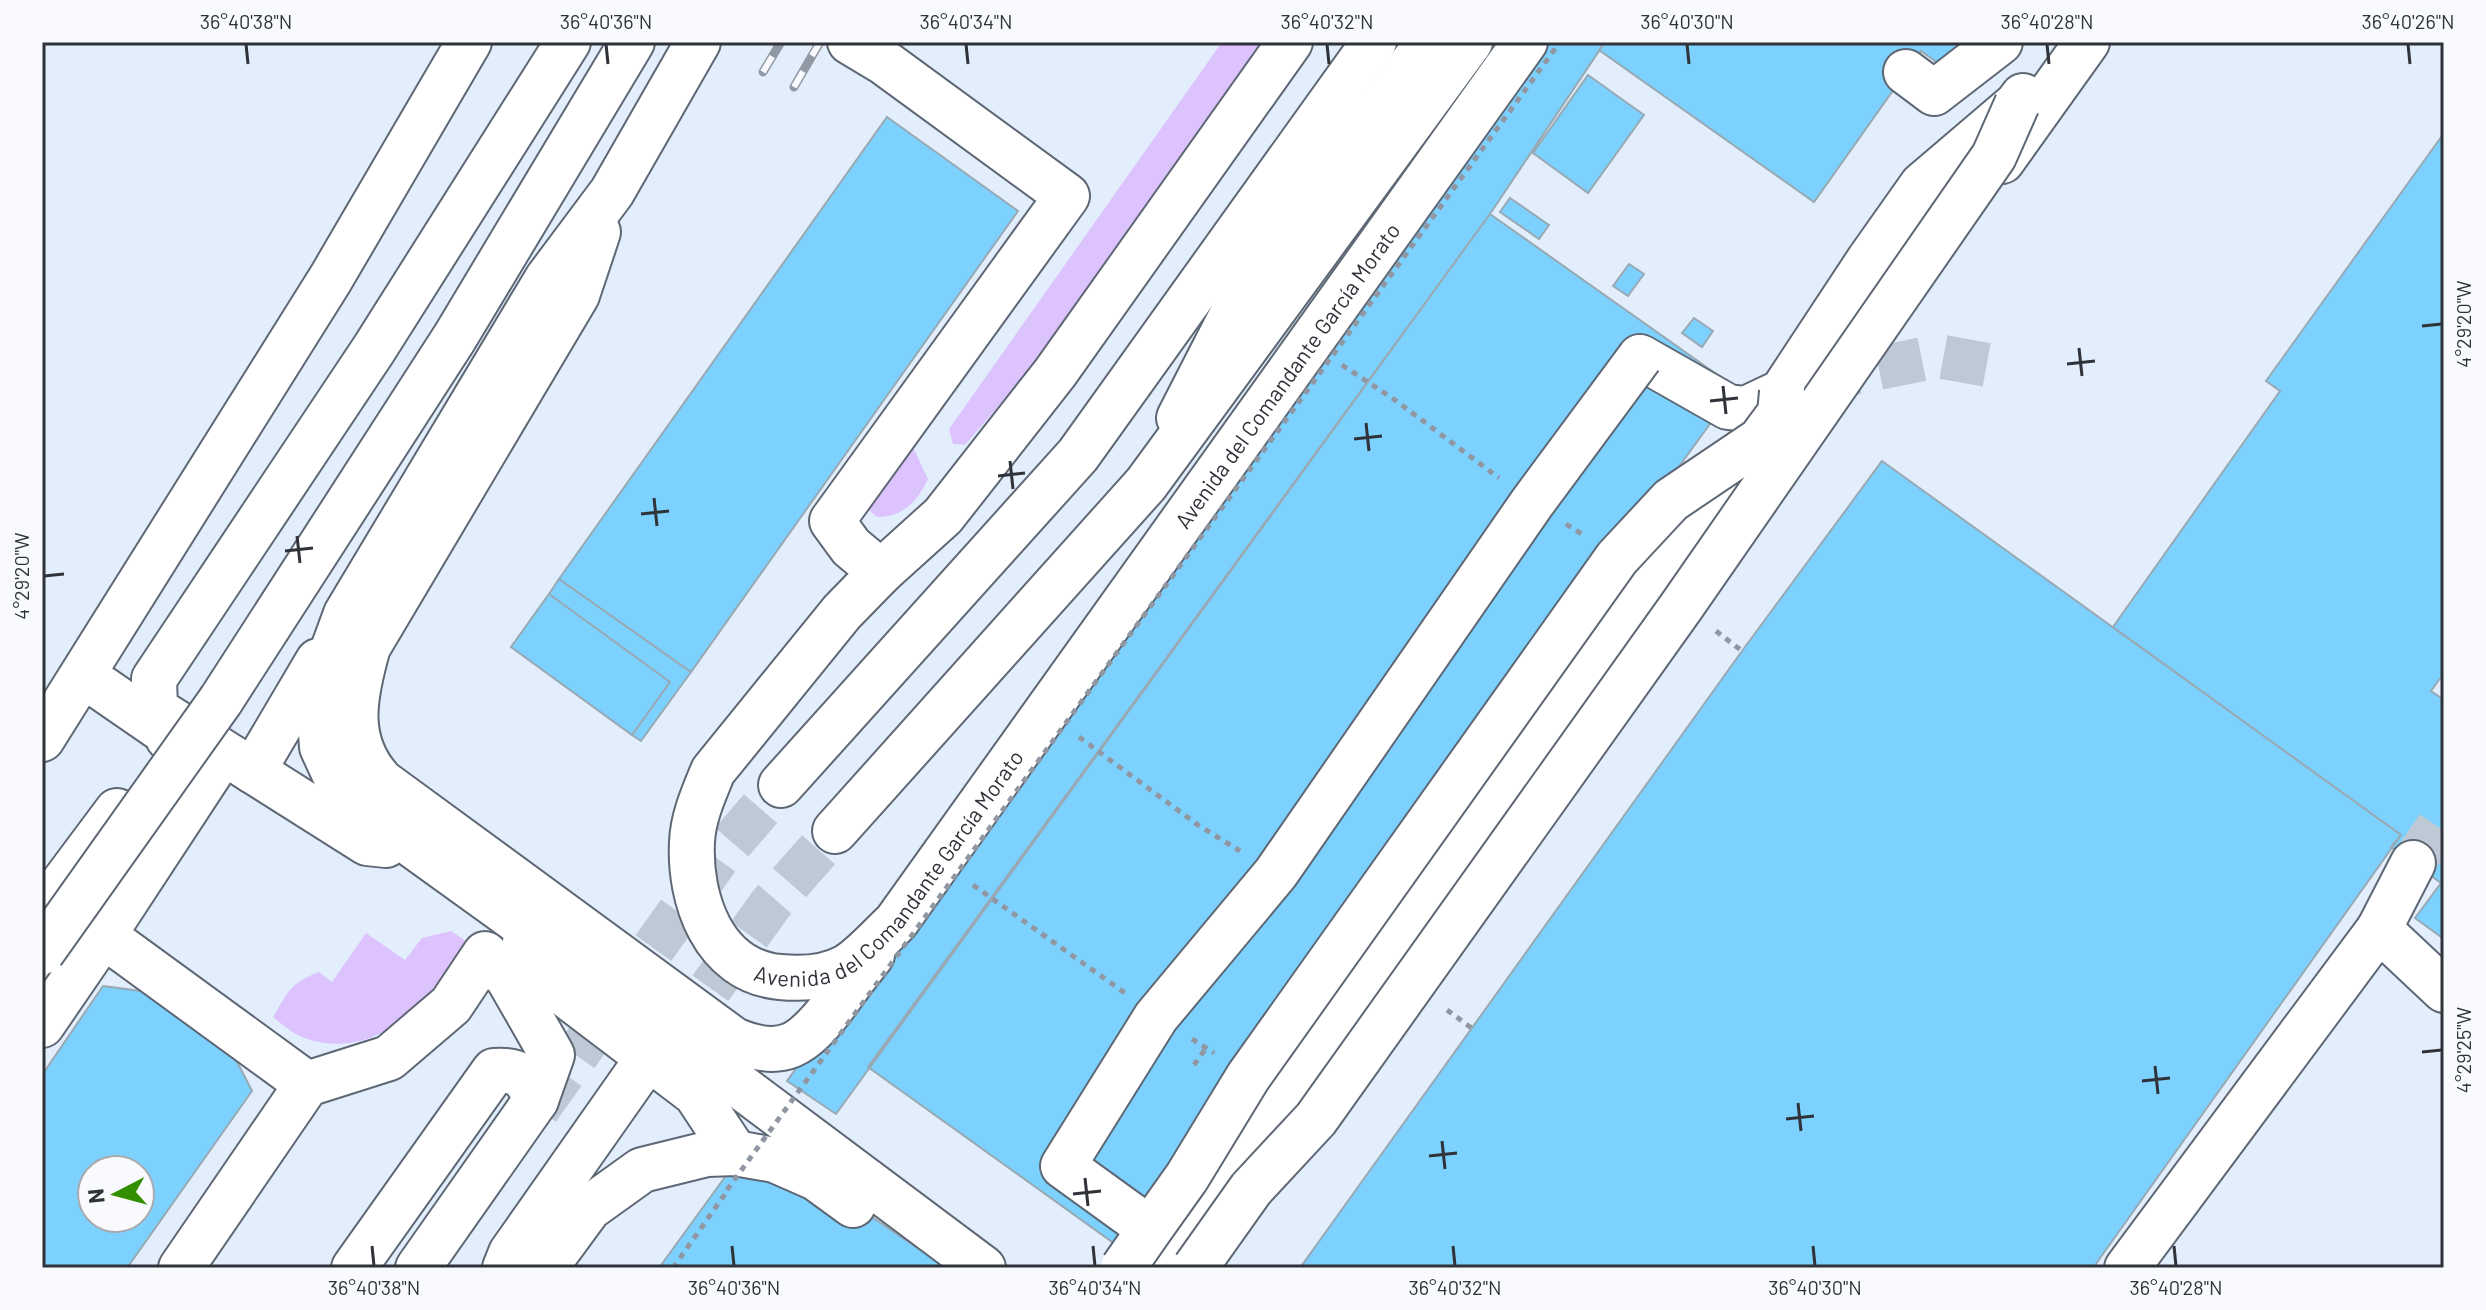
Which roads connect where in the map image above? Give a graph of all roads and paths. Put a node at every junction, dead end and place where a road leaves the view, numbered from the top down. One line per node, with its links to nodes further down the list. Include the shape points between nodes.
1 (469, 42): 27 (street, via 331,278)
2 (568, 42): 30 (street, via 374,349 154,679 155,709)
3 (632, 42): 42 (street, bridge, via 455,337 221,700)
4 (698, 42): 17 (street)
5 (1290, 42): 23 (street, Avenida del Comandante García Morato, via 1046,385 943,516)
6 (1374, 42): 31 (street, via 1078,455)
7 (1428, 42): 20 (street, via 1240,299)
8 (1470, 42): 20 (street)
9 (1525, 42): 39 (street, Avenida del Comandante García Morato)
10 (1560, 42): 18 (path, bridge)
11 (2000, 42): 15 (street, via 1934,93)
12 (2061, 42): 16 (street)
13 (2087, 42): 56 (street, via 1938,251 1792,386)
14 (865, 51): 23 (street, via 1067,196 832,521 851,547)
15 (1906, 72)
16 (2017, 104): 19 (street, via 1922,185); 66 (street, bridge, via 1994,156 1515,842 1316,1119 1251,1189)
17 (612, 192): 24 (street, via 547,279); 39 (street, via 577,295 368,647 356,701 359,745 382,782 734,1040 751,1047 794,1046 813,1033)
18 (1331, 357): 21 (path); 28 (path, bridge)
19 (1782, 392): 21 (street, bridge, via 1746,409 1728,407 1640,357); 56 (street, bridge, via 1780,413 1760,440 1671,500 1617,558 1248,1077 1187,1177)
20 (1146, 484): 32 (street)
21 (1532, 503): 22 (path); 35 (street, bridge)
22 (1595, 542)
23 (881, 572): 39 (street, Avenida del Comandante García Morato, via 713,771 692,839 693,877 700,911 718,943 740,963 769,976 805,979 846,967)
24 (346, 614): 30 (street); 33 (street, via 319,706 322,747 339,784 368,813)
25 (1715, 630): 26 (path)
26 (1742, 651)
27 (83, 675): 29 (street); 41 (street, via 170,735 52,898)
28 (1064, 726): 35 (path, via 1198,825); 36 (path, bridge)
29 (42, 739)
30 (238, 762): 33 (street, via 367,843); 41 (street)
31 (781, 785)
32 (835, 831)
33 (420, 850): 37 (street)
34 (2413, 863): 40 (street)
35 (1276, 873): 46 (street, bridge)
36 (957, 874): 46 (path); 55 (path, bridge)
37 (458, 877): 38 (street); 43 (street)
38 (513, 918): 51 (street, via 546,980); 64 (street)
39 (896, 922)
40 (2379, 929): 44 (street); 67 (street)
41 (103, 936): 47 (street); 53 (street)
42 (42, 952)
43 (485, 954): 53 (street, via 451,1005 389,1058); 54 (street, via 489,991 534,1068)
44 (2444, 990)
45 (1447, 1010): 48 (path)
46 (1156, 1017): 49 (path); 56 (street, bridge, via 1063,1166)
47 (42, 1025)
48 (1473, 1029)
49 (1206, 1048): 50 (path); 52 (path)
50 (1217, 1055)
51 (648, 1058): 55 (street, via 696,1094); 60 (street)
52 (1194, 1065)
53 (307, 1084): 57 (street)
54 (536, 1100): 58 (street, via 528,1080 512,1070 494,1071); 59 (street)
55 (731, 1171): 61 (street, via 707,1154 642,1170 589,1208); 62 (path); 63 (street, via 775,1160 816,1178 904,1242)
56 (1154, 1248): 65 (street, bridge)
57 (181, 1268)
58 (354, 1268)
59 (418, 1268)
60 (505, 1268)
61 (545, 1268)
62 (673, 1268)
63 (964, 1268)
64 (983, 1268)
65 (1123, 1268)
66 (1195, 1268)
67 (2127, 1268)

